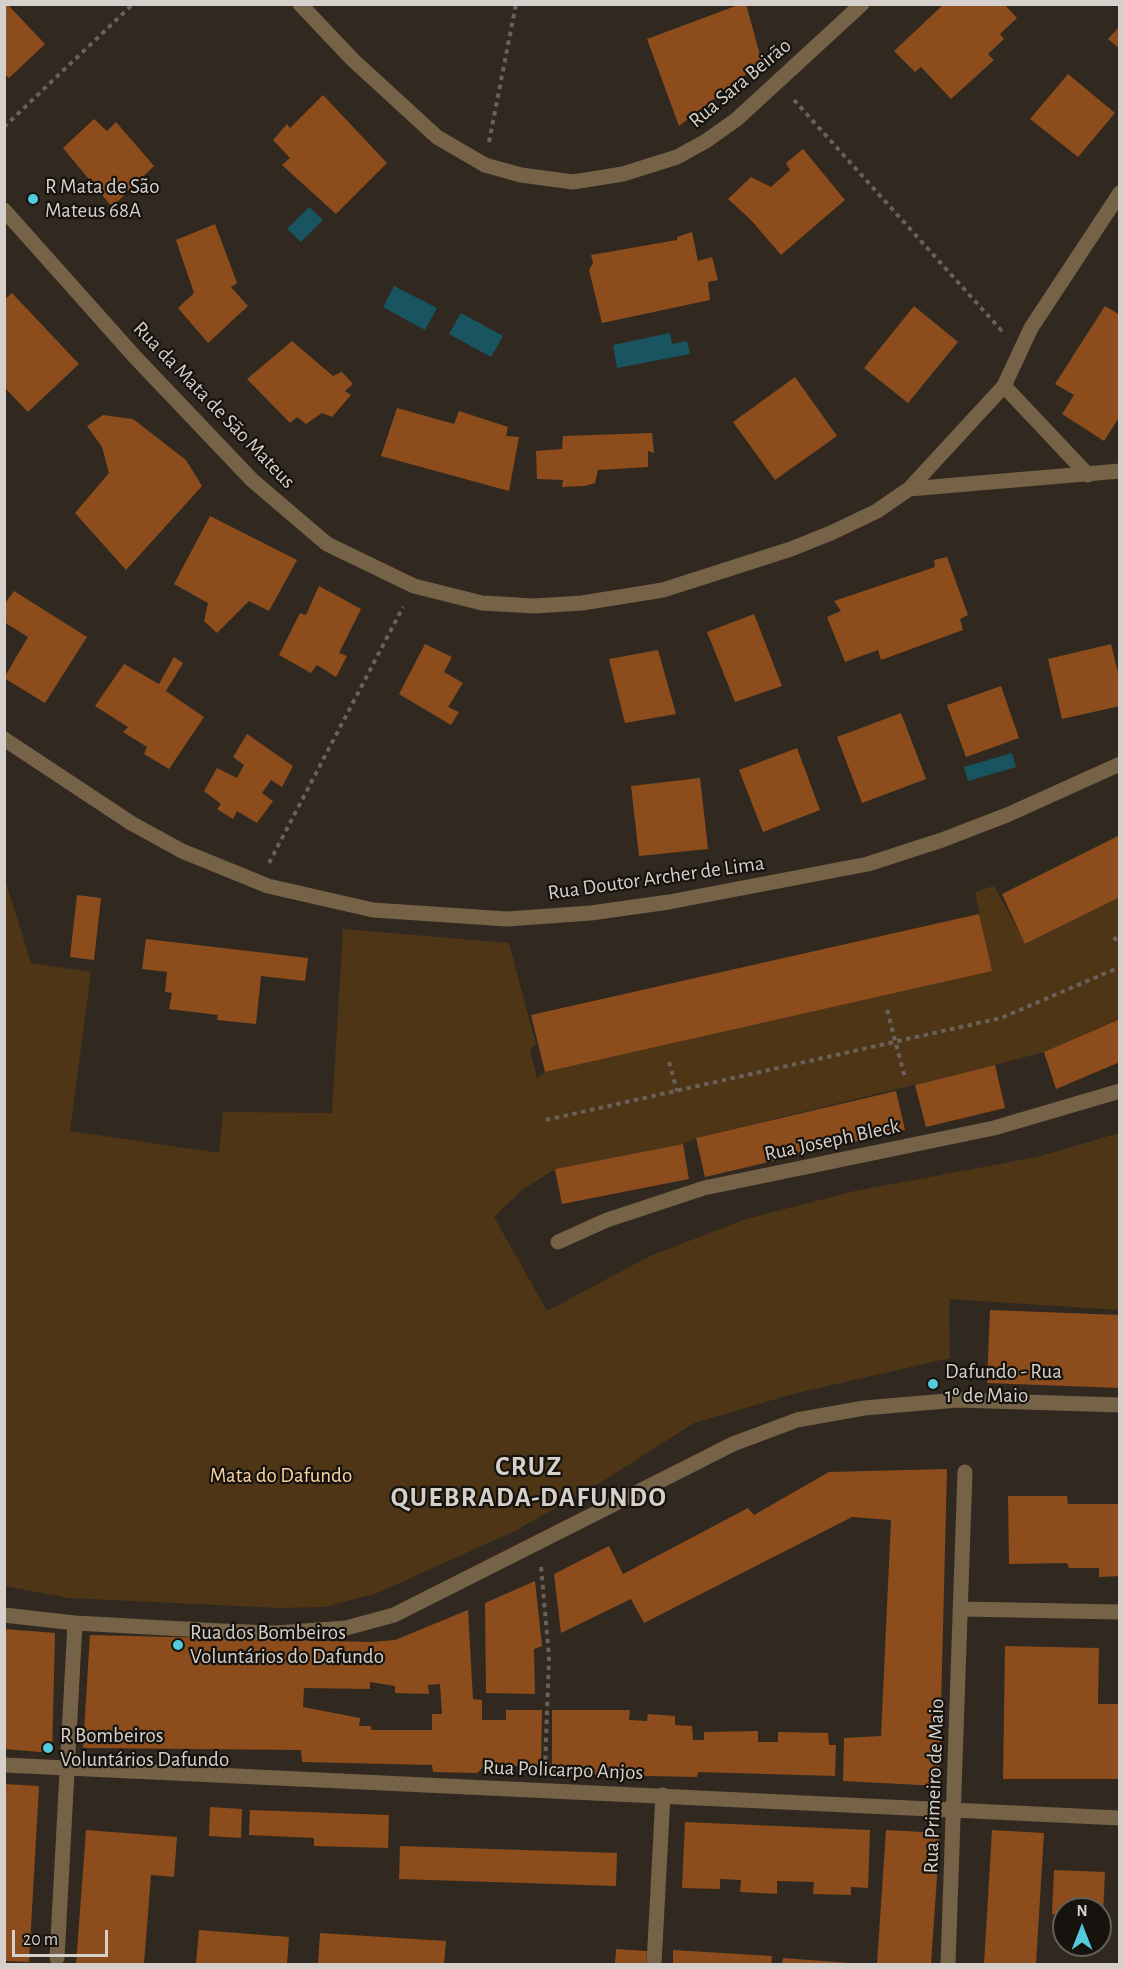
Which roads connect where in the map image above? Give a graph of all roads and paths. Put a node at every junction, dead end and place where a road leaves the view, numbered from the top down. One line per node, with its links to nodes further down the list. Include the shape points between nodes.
1 (133, 4): 6 (path)
2 (300, 4): 7 (street, Rua Sara Beirão, via 353,60 437,137)
3 (516, 4): 7 (path)
4 (862, 4): 7 (street, Rua Sara Beirão, via 737,119 677,158 623,174 573,182 520,175)
5 (794, 100): 10 (path)
6 (4, 127)
7 (484, 165)
8 (1119, 193): 11 (street, Rua da Mata de São Mateus, via 1031,328)
9 (4, 210): 15 (street, Rua da Mata de São Mateus, via 252,480 327,544)
10 (1001, 330)
11 (1004, 386): 13 (street); 14 (street, Rua da Mata de São Mateus)
12 (1119, 471): 13 (street)
13 (1088, 475): 14 (street)
14 (909, 489): 15 (street, Rua da Mata de São Mateus, via 877,512 791,549 702,579 631,597 582,603 482,603)
15 (414, 586): 18 (path)
16 (4, 739): 18 (street, Rua Doutor Archer de Lima, via 131,823 182,851)
17 (1119, 764): 18 (street, Rua Doutor Archer de Lima, via 1007,815 868,864 591,913 507,919 374,910)
18 (259, 882)
19 (1114, 937): 20 (path)
20 (1119, 945)
21 (1119, 967): 23 (path, via 1001,1018)
22 (887, 1010): 23 (path)
23 (893, 1042): 25 (path); 26 (path)
24 (669, 1062): 26 (path)
25 (905, 1078)
26 (677, 1090): 28 (path)
27 (1119, 1091): 29 (street, Rua Joseph Bleck, via 994,1128 705,1188)
28 (546, 1120)
29 (558, 1242)
30 (1119, 1405): 32 (street, via 958,1400 864,1408 797,1420 733,1444)
31 (965, 1472): 33 (street, Rua Primeiro de Maio)
32 (538, 1542): 36 (street, via 394,1615 346,1628 276,1633); 39 (path, via 549,1656)
33 (961, 1609): 34 (street); 41 (street, Rua Primeiro de Maio)
34 (1119, 1612)
35 (4, 1615): 36 (street)
36 (75, 1623): 38 (street)
37 (4, 1765): 38 (street, Rua Policarpo Anjos)
38 (65, 1769): 39 (street, Rua Policarpo Anjos); 43 (street)
39 (545, 1790): 40 (street, Rua Policarpo Anjos)
40 (663, 1795): 41 (street, Rua Policarpo Anjos); 44 (street)
41 (954, 1811): 42 (street, Rua Policarpo Anjos); 45 (street, Rua Primeiro de Maio)
42 (1119, 1818)
43 (57, 1958)
44 (654, 1965)
45 (948, 1965)

